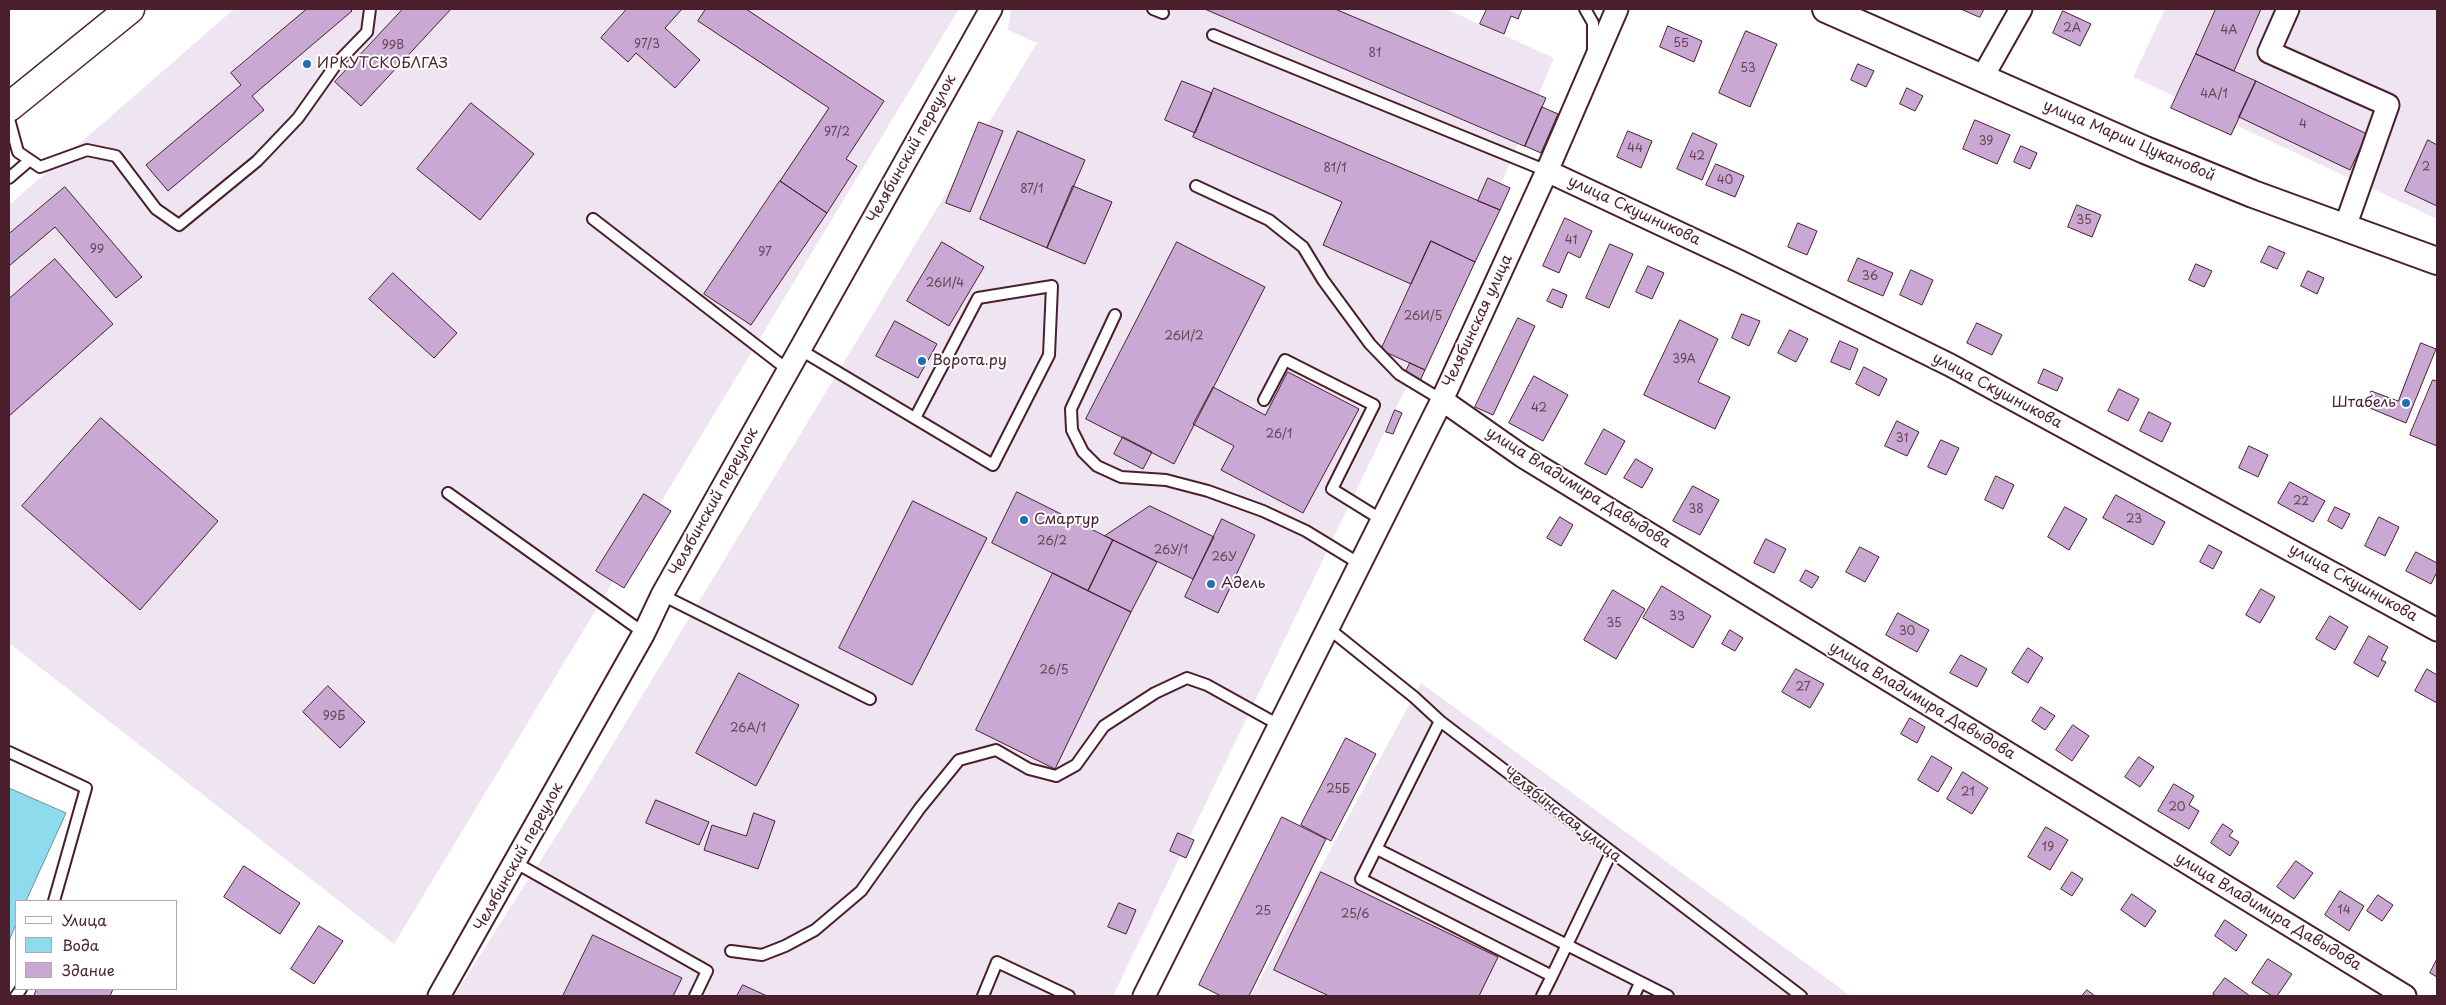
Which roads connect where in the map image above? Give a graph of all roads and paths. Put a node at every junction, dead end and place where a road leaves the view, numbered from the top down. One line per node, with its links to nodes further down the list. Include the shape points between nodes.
1 (370, 9): 16 (lane, via 367,32 337,63 298,118 258,161 179,225 156,209 116,156 87,150 40,167)
2 (991, 9): 24 (street, Челябинский переулок)
3 (1153, 9): 10 (lane)
4 (1585, 9): 12 (lane, via 1593,23)
5 (1617, 9): 12 (street, Челябинская улица)
6 (1826, 9): 13 (street, улица Марии Цукановой)
7 (2021, 9): 13 (street)
8 (2288, 9): 21 (street, via 2269,52 2388,105)
9 (119, 12): 14 (main road)
10 (1164, 13)
11 (1213, 35): 17 (lane)
12 (1593, 65): 17 (street, Челябинская улица)
13 (1982, 78): 21 (street, улица Марии Цукановой, via 2144,150)
14 (9, 107)
15 (9, 119): 16 (lane, via 18,152)
16 (30, 160): 18 (lane)
17 (1547, 171): 27 (street, Челябинская улица); 34 (street, улица Скушникова, via 1950,365)
18 (9, 178)
19 (1196, 186): 27 (lane, via 1269,220 1304,247 1323,280 1370,344 1399,374)
20 (593, 218): 25 (lane)
21 (2344, 227): 22 (street, улица Марии Цукановой)
22 (2437, 261)
23 (1116, 314): 31 (lane, via 1071,409 1072,430 1084,452 1097,466 1121,477 1166,480 1208,491 1263,511 1306,531)
24 (799, 349): 25 (street, Челябинский переулок); 28 (lane)
25 (788, 370): 32 (street, Челябинский переулок)
26 (1264, 400): 30 (lane, via 1285,360 1374,405 1332,489)
27 (1442, 400): 30 (street, Челябинская улица); 57 (street, улица Владимира Давыдова, via 1522,456)
28 (915, 418): 28 (lane, via 993,465 1049,355 1052,286 978,298)
29 (448, 493): 35 (lane)
30 (1382, 520): 31 (street, Челябинская улица)
31 (1360, 564): 33 (street, Челябинская улица)
32 (662, 595): 35 (street, Челябинский переулок); 36 (lane)
33 (1328, 628): 37 (lane, Челябинская улица); 38 (street, Челябинская улица)
34 (2437, 630)
35 (644, 633): 42 (street, Челябинский переулок)
36 (870, 699)
37 (1440, 720): 40 (lane); 41 (lane, Челябинская улица)
38 (1279, 725): 45 (lane, via 1207,685 1187,678 1155,693 1104,726 1076,765 1056,776 1029,770 996,750 959,760 861,891 815,930 762,955); 48 (street, Челябинская улица)
39 (9, 752): 43 (lane, via 86,788)
40 (1377, 849): 44 (lane); 46 (lane, via 1361,879)
41 (1611, 853): 44 (lane); 56 (lane, Челябинская улица)
42 (516, 863): 49 (street, Челябинский переулок); 50 (lane, via 707,971)
43 (54, 900)
44 (1566, 946): 46 (lane); 47 (lane)
45 (731, 951)
46 (1552, 976): 53 (lane)
47 (1640, 983): 54 (lane); 55 (lane)
48 (1148, 995)
49 (439, 996)
50 (695, 996)
51 (984, 996): 52 (lane, via 996,962)
52 (1069, 996)
53 (1542, 996)
54 (1634, 996)
55 (1668, 996)
56 (1801, 996)
57 (2405, 996)

